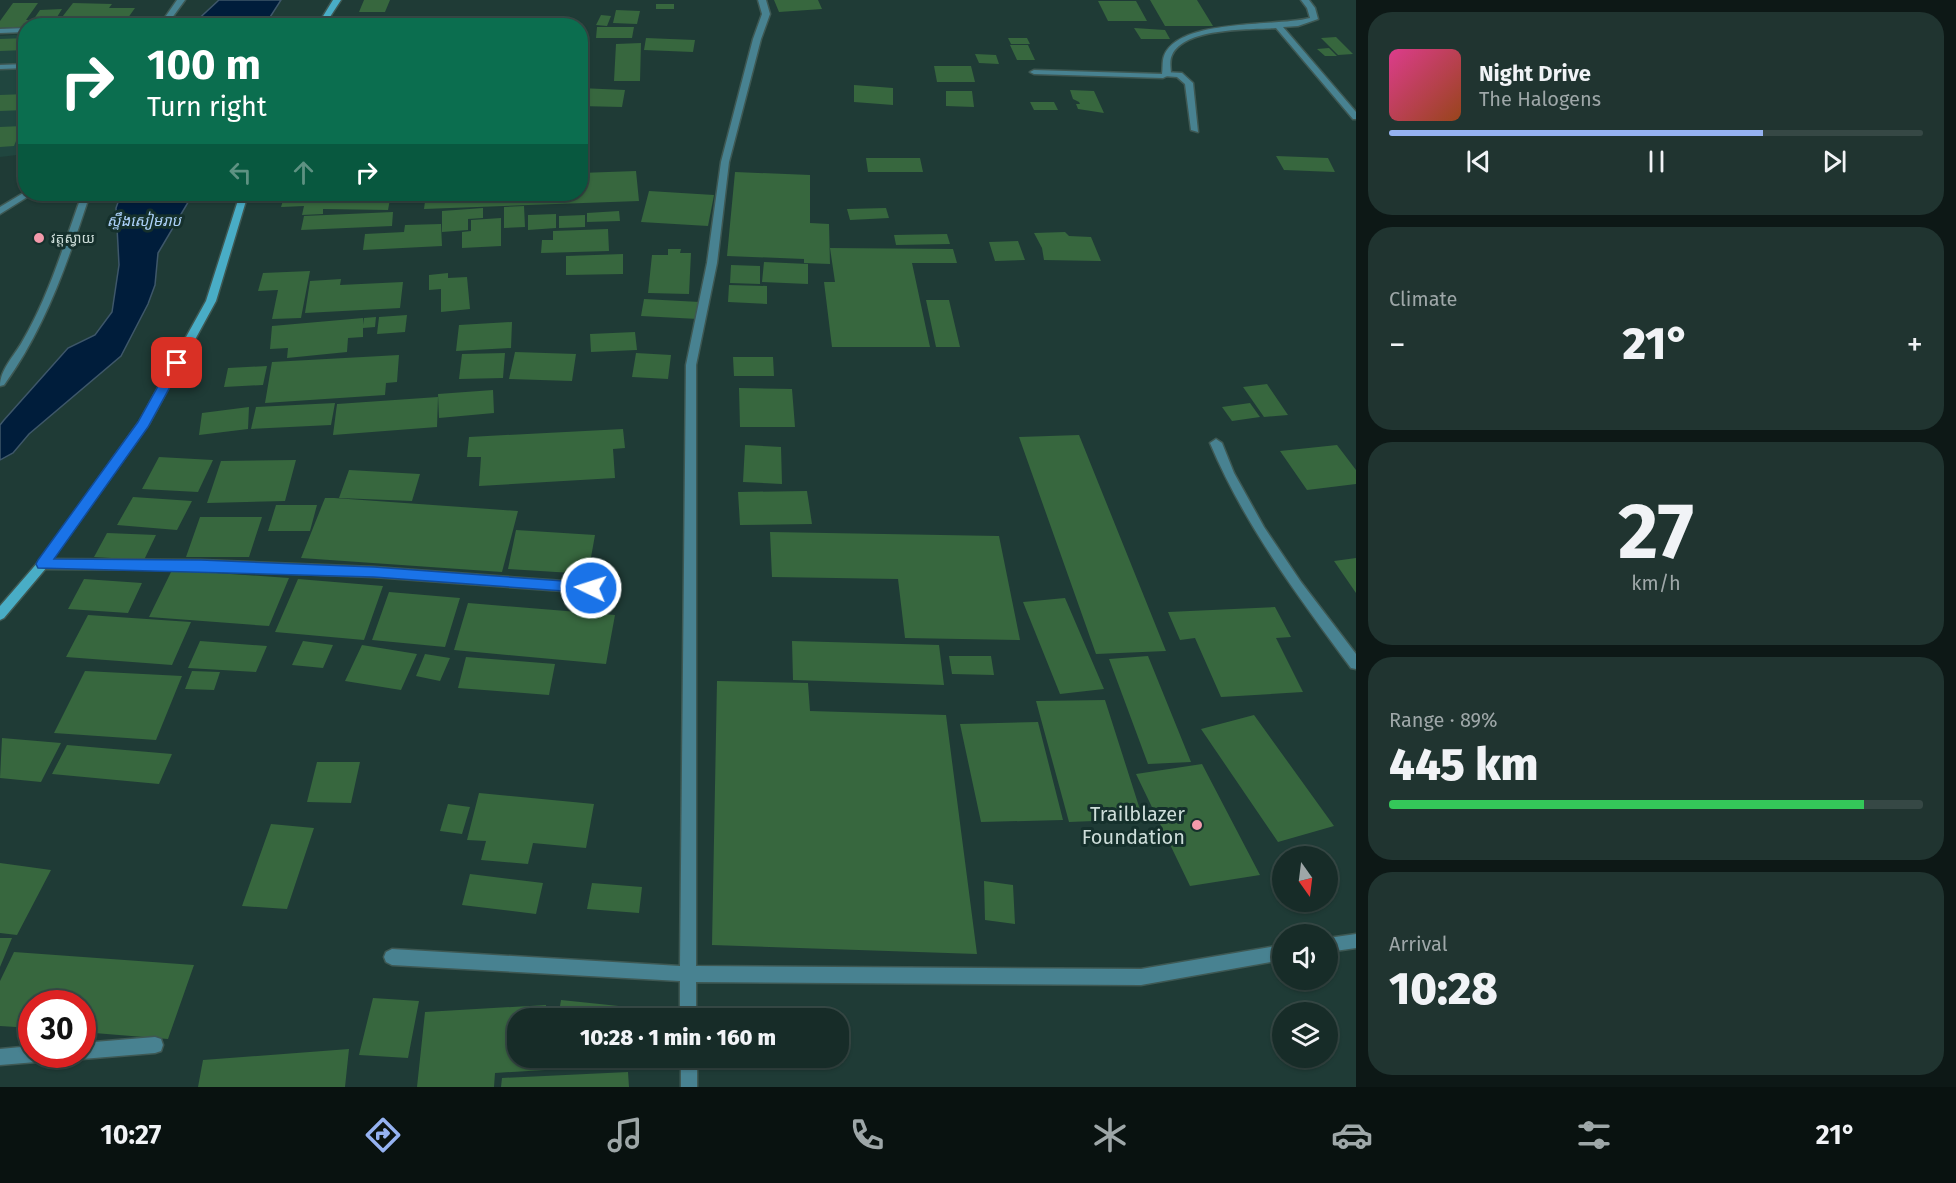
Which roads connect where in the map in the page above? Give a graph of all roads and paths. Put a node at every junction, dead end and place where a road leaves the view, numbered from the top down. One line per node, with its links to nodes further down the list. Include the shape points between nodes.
1 (181, 0): 5 (street)
2 (337, 0): 6 (street)
3 (762, 0): 30 (street, via 766,14 725,162 712,263 691,365)
4 (1305, 0): 7 (street, via 1314,19)
5 (168, 18)
6 (325, 18)
7 (1279, 27): 13 (street, via 1226,29 1180,41 1167,56); 14 (street)
8 (18, 30): 9 (street)
9 (0, 31)
10 (18, 66): 11 (street)
11 (0, 67)
12 (1034, 72): 13 (street)
13 (1167, 74): 15 (street, via 1179,75 1189,83)
14 (1356, 117)
15 (1195, 130)
16 (18, 200): 19 (street)
17 (84, 201): 20 (street, via 37,322)
18 (242, 201): 22 (street, via 211,301 200,322 144,424)
19 (0, 211)
20 (0, 383)
21 (1216, 443): 25 (street, via 1226,470 1261,534)
22 (43, 564): 23 (street, via 374,572); 24 (street)
23 (591, 588)
24 (0, 615)
25 (1356, 664)
26 (1356, 940): 27 (street)
27 (1338, 943)
28 (1272, 955): 30 (street, via 1141,977)
29 (392, 957): 30 (street)
30 (687, 974): 31 (street)
31 (688, 1008)
32 (155, 1045): 33 (street)
33 (96, 1050)
34 (18, 1056): 35 (street)
35 (0, 1057)
36 (689, 1068): 37 (street)
37 (689, 1087)

